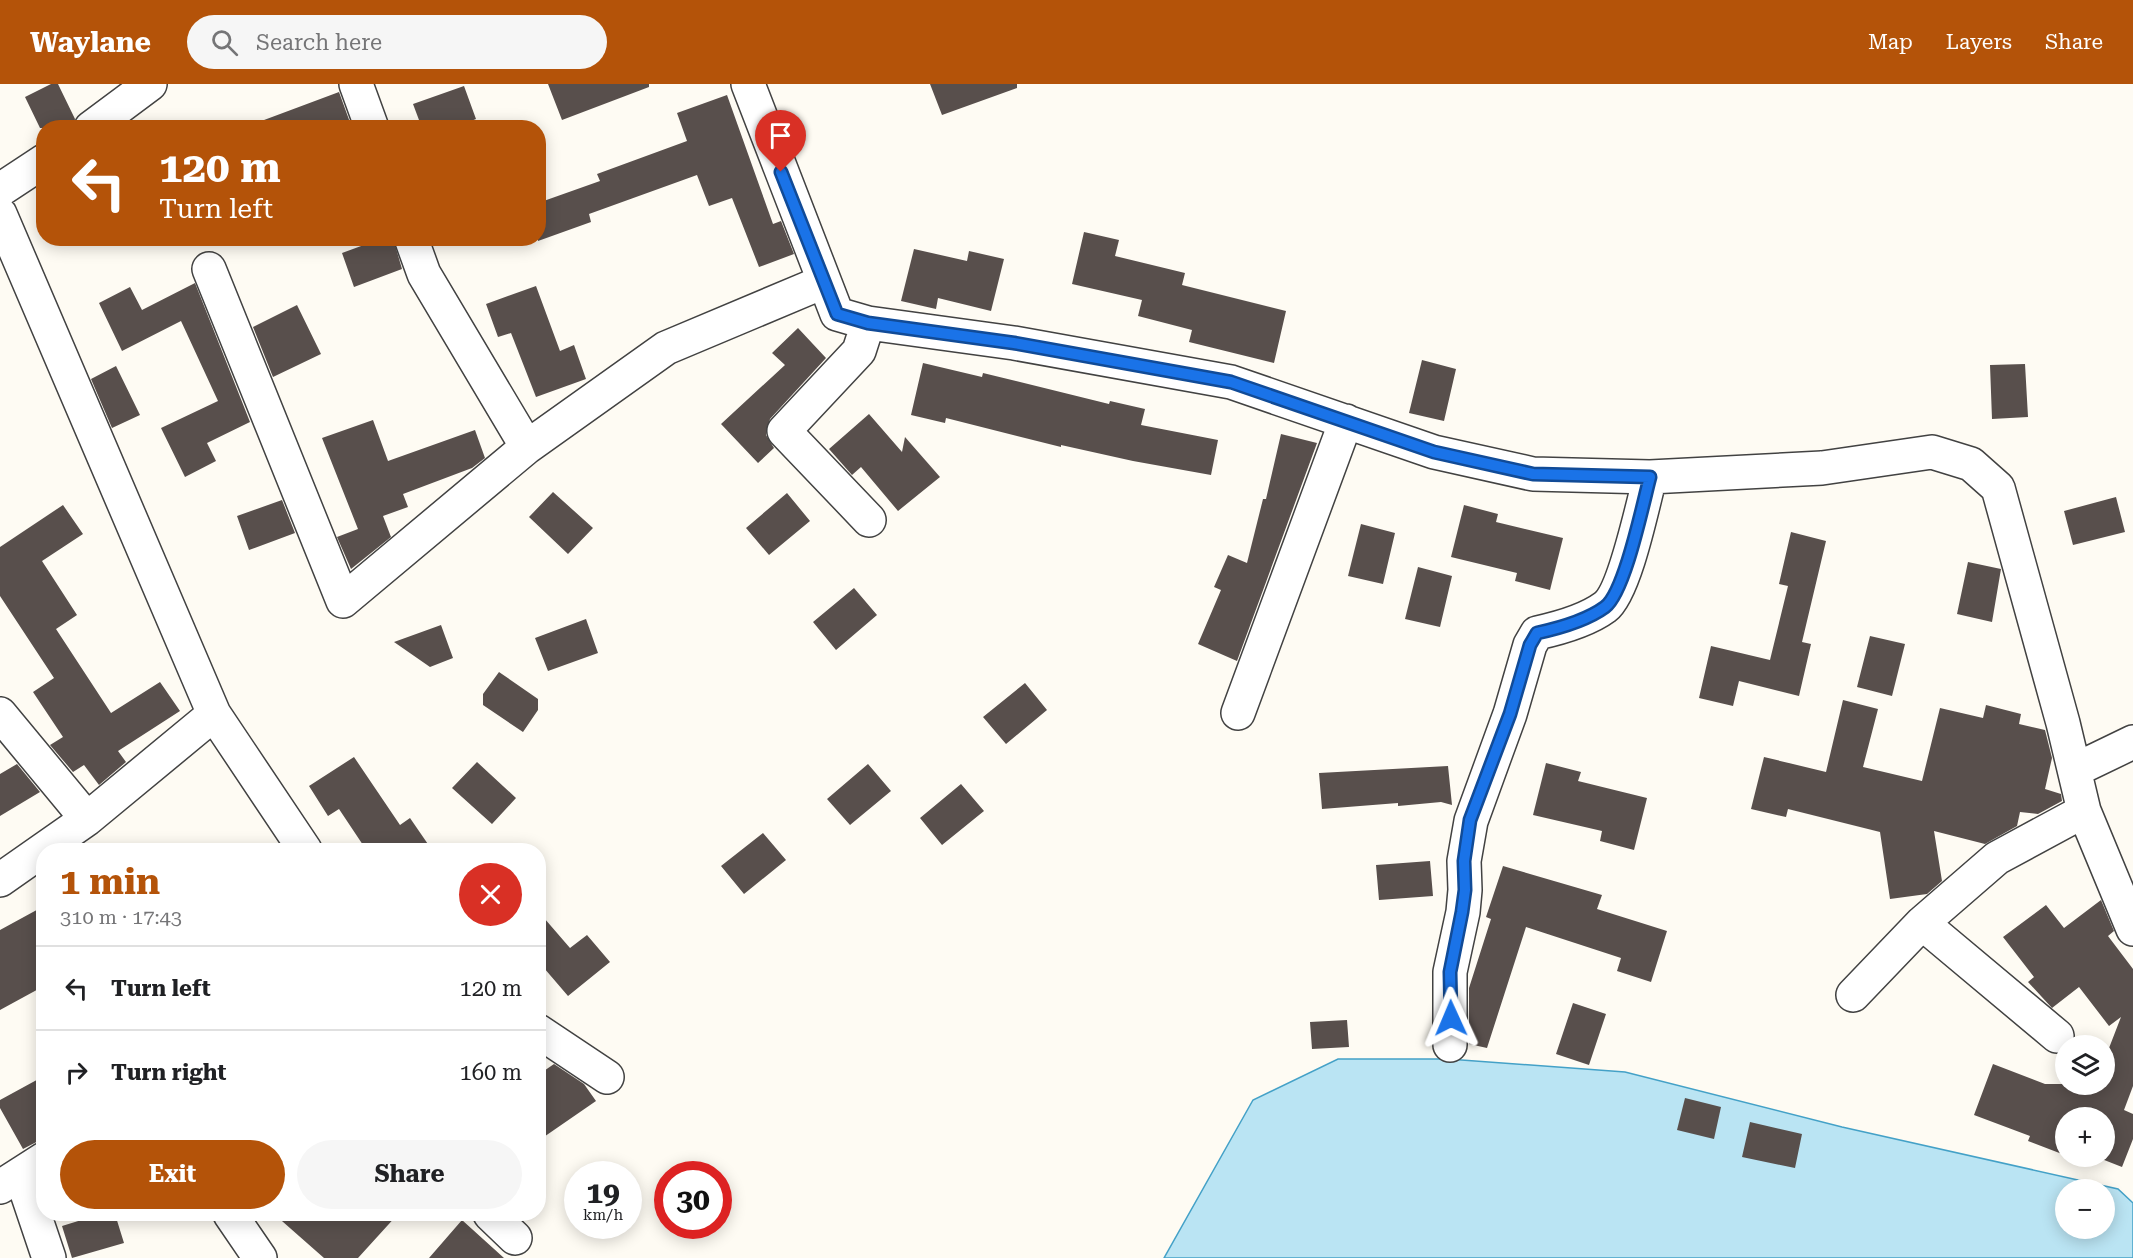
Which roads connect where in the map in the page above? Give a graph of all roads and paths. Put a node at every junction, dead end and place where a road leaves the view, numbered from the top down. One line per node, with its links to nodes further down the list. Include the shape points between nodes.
1 (150, 84): 4 (street)
2 (356, 84): 5 (street)
3 (748, 84): 11 (street)
4 (102, 120)
5 (369, 120)
6 (36, 166): 7 (street)
7 (0, 190)
8 (0, 214): 19 (street)
9 (414, 246): 14 (street, via 424,274)
10 (209, 269): 14 (street, via 343,601)
11 (823, 282): 12 (street, via 837,314); 14 (street, via 666,348)
12 (868, 323): 13 (street, via 1014,343 1231,382); 16 (street, via 860,351 783,431)
13 (1346, 421): 15 (street, via 1434,452 1533,474); 17 (street)
14 (527, 447)
15 (1650, 477): 21 (street, via 1822,468 1932,452 1971,464 1998,488); 33 (street, via 1621,582 1607,606 1566,627 1537,633 1530,645 1510,714 1470,820 1464,861 1465,890 1450,972)
16 (869, 520)
17 (1238, 713)
18 (0, 714): 23 (street)
19 (214, 714): 23 (street); 25 (street)
20 (2133, 742): 21 (street)
21 (2075, 770): 22 (street)
22 (2084, 811): 28 (street, via 1997,858); 29 (street)
23 (87, 819): 24 (street)
24 (53, 843)
25 (300, 843)
26 (36, 855): 27 (street)
27 (0, 880)
28 (1922, 923): 30 (street); 31 (street)
29 (2133, 929)
30 (1853, 995)
31 (2056, 1035)
32 (546, 1036): 34 (street)
33 (1450, 1045)
34 (607, 1077)
35 (22, 1174): 36 (street)
36 (36, 1218)
37 (37, 1221): 41 (street)
38 (235, 1221): 42 (street)
39 (497, 1221): 40 (street)
40 (515, 1238)
41 (49, 1258)
42 (260, 1258)

